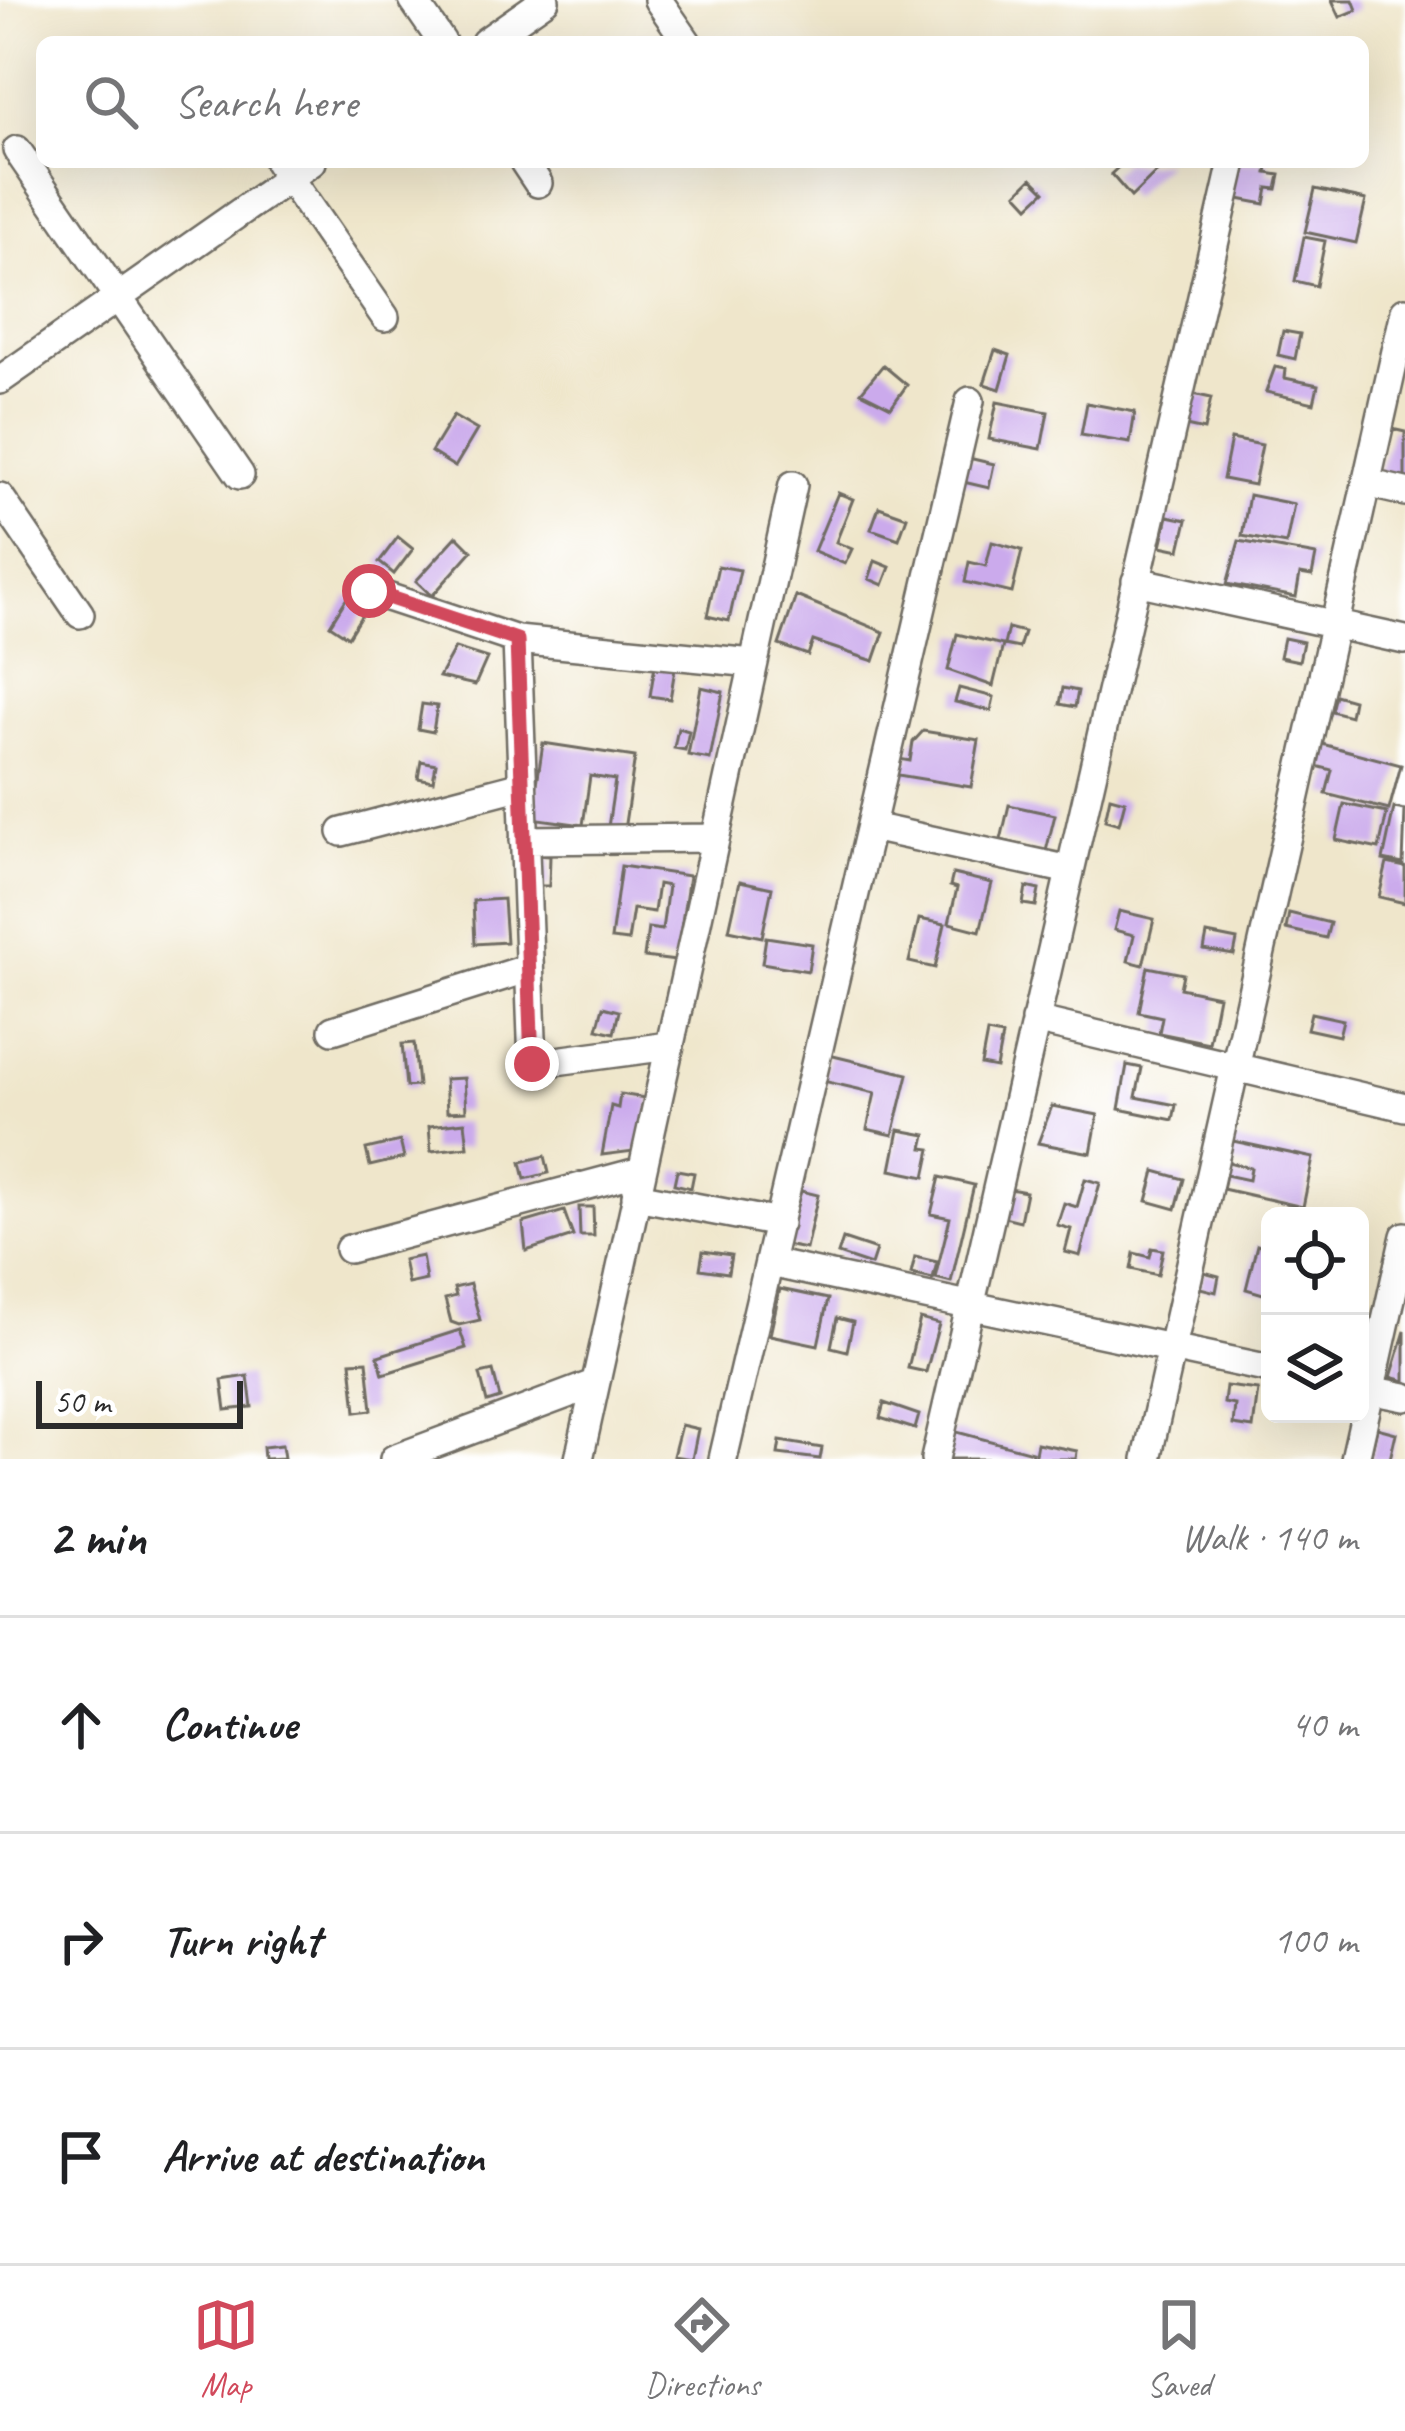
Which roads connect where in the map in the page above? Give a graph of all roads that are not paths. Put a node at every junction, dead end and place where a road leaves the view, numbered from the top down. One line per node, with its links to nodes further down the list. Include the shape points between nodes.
1 (413, 0): 4 (street)
2 (545, 0): 5 (street)
3 (658, 0): 6 (street)
4 (438, 36)
5 (493, 36)
6 (683, 36)
7 (17, 150): 11 (street)
8 (292, 168): 11 (street)
9 (294, 168): 13 (street)
10 (1231, 168): 21 (street)
11 (118, 298): 14 (street); 16 (street)
12 (1405, 311): 17 (street)
13 (385, 317)
14 (0, 380)
15 (970, 401): 29 (street)
16 (240, 475)
17 (1366, 483): 19 (street); 24 (street)
18 (793, 485): 27 (street)
19 (1405, 492)
20 (0, 497): 23 (street)
21 (1136, 581): 24 (street); 33 (street)
22 (369, 591): 25 (street)
23 (80, 614)
24 (1334, 625): 26 (street); 38 (street)
25 (517, 640): 27 (street); 28 (street)
26 (1405, 640)
27 (753, 663): 31 (street)
28 (522, 785): 30 (street); 32 (street)
29 (871, 826): 33 (street); 41 (street)
30 (342, 832)
31 (715, 838): 32 (street); 37 (street)
32 (524, 840): 34 (street)
33 (1070, 870): 35 (street)
34 (529, 968): 36 (street); 37 (street, via 532,1064)
35 (1036, 1020): 38 (street); 45 (street)
36 (333, 1030)
37 (669, 1046): 40 (street)
38 (1235, 1067): 39 (street); 46 (street)
39 (1405, 1107)
40 (639, 1184): 41 (street); 43 (street); 49 (street)
41 (779, 1223): 44 (street)
42 (1405, 1236): 48 (street)
43 (350, 1249)
44 (770, 1264): 45 (street); 55 (street)
45 (970, 1306): 46 (street); 56 (street)
46 (1172, 1348): 47 (street); 57 (street)
47 (1261, 1367)
48 (1369, 1374)
49 (594, 1384): 53 (street); 54 (street)
50 (1369, 1390): 51 (street)
51 (1405, 1397)
52 (1360, 1423): 58 (street)
53 (394, 1459)
54 (579, 1459)
55 (723, 1459)
56 (934, 1459)
57 (1147, 1459)
58 (1355, 1459)

